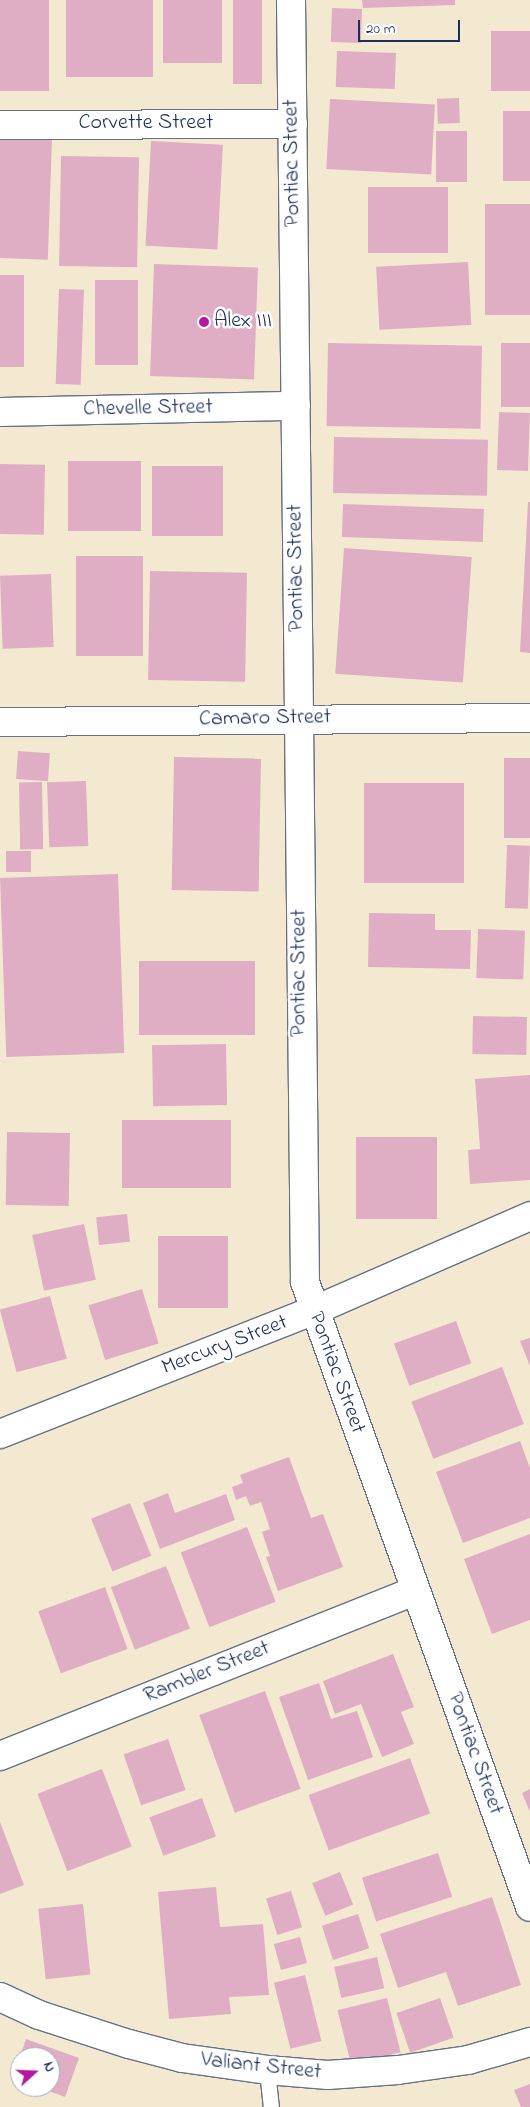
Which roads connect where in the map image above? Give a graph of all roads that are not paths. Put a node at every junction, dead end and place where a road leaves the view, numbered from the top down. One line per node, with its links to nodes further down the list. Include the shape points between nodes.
1 (291, 0): 2 (street, Pontiac Street)
2 (292, 124): 3 (street, Corvette Street); 4 (street, Pontiac Street)
3 (0, 125)
4 (296, 406): 5 (street, Chevelle Street); 7 (street, Pontiac Street)
5 (0, 412)
6 (530, 718): 7 (street, Camaro Street)
7 (299, 719): 8 (street, Camaro Street); 10 (street, Pontiac Street, via 301,1251)
8 (0, 722)
9 (530, 1216): 10 (street, Mercury Street)
10 (313, 1311): 11 (street, Mercury Street); 12 (street, Pontiac Street)
11 (1, 1430)
12 (415, 1591): 13 (street, Rambler Street); 14 (street, Pontiac Street)
13 (0, 1756)
14 (530, 1907)
15 (0, 1996): 17 (street, Valiant Street, via 39,2015 138,2046 182,2058)
16 (530, 2042): 17 (street, Valiant Street, via 468,2060 398,2070 328,2074)
17 (267, 2070): 18 (lane)
18 (271, 2107)

